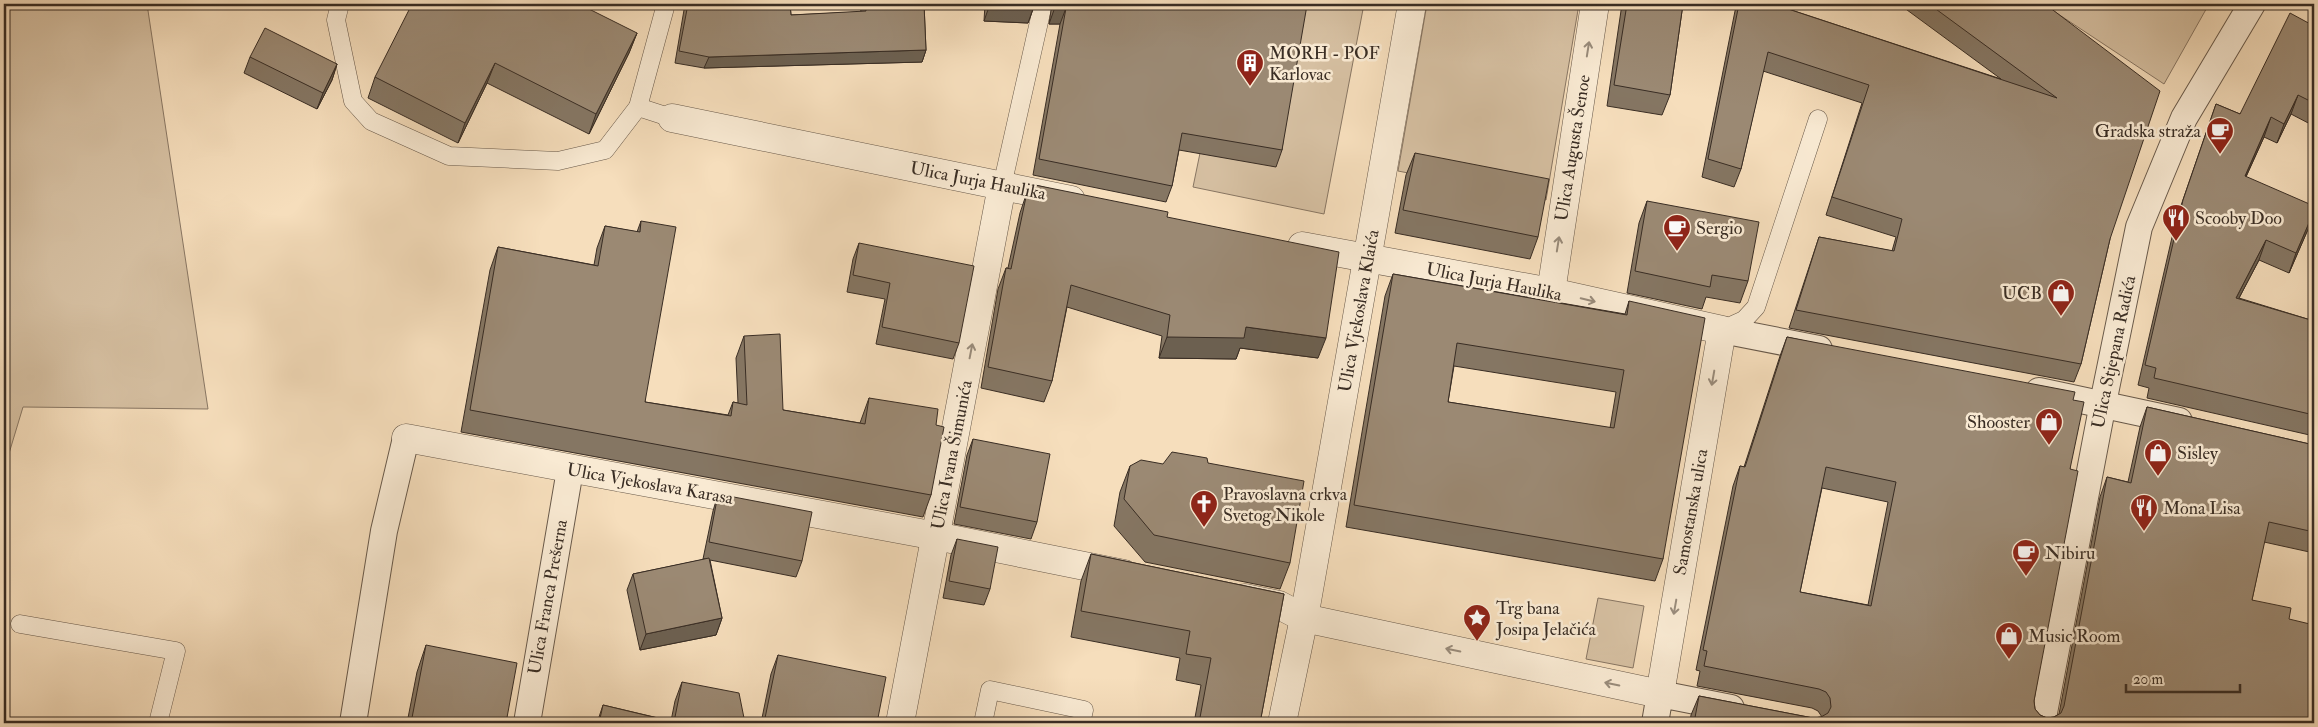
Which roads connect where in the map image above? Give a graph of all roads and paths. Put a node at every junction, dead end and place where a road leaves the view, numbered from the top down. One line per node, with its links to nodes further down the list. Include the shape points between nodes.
1 (340, 4): 7 (lane, via 336,20 353,101 371,121 449,156 558,161 605,150)
2 (666, 4): 7 (lane)
3 (1043, 4): 10 (lane)
4 (1412, 4): 13 (street, Ulica Vjekoslava Klaića)
5 (1595, 4): 14 (street, Ulica Augusta Šenoe, one-way to 5)
6 (2252, 4): 18 (street, Ulica Stjepana Radića, via 2184,118 2139,227)
7 (638, 108): 8 (lane)
8 (672, 118): 10 (street, Ulica Jurja Haulika)
9 (1818, 119): 15 (lane, via 1756,307 1744,320)
10 (1002, 186): 11 (street, Ulica Jurja Haulika); 22 (street, Ulica Ivana Šimunića, one-way to 10)
11 (1099, 205)
12 (1281, 242): 13 (street, Ulica Jurja Haulika)
13 (1368, 259): 14 (street, Ulica Jurja Haulika); 25 (street, Ulica Vjekoslava Klaića)
14 (1551, 292): 15 (street, Ulica Jurja Haulika, one-way to 15)
15 (1722, 330): 16 (street, Ulica Jurja Haulika); 27 (street, Samostanska ulica, one-way to 27)
16 (1839, 353)
17 (2015, 386): 18 (street)
18 (2102, 403): 19 (street); 37 (street, Ulica Stjepana Radića)
19 (2199, 425)
20 (406, 438): 21 (street, Ulica Vjekoslava Karasa); 30 (street, via 384,531)
21 (570, 470): 22 (street, Ulica Vjekoslava Karasa); 31 (street, Ulica Franca Prešerna)
22 (936, 536): 23 (street, Ulica Vjekoslava Karasa); 32 (street, Ulica Ivana Šimunića)
23 (1152, 579)
24 (1220, 593): 25 (street, via 1279,605)
25 (1304, 618): 27 (street, one-way to 25); 35 (street)
26 (20, 624): 29 (lane, via 176,651)
27 (1660, 694): 28 (street); 36 (street)
28 (1753, 712)
29 (158, 723)
30 (353, 723)
31 (527, 723)
32 (900, 723)
33 (983, 723): 34 (lane, via 990,690 1084,710)
34 (1082, 723)
35 (1282, 723)
36 (1655, 723)
37 (2042, 723)

